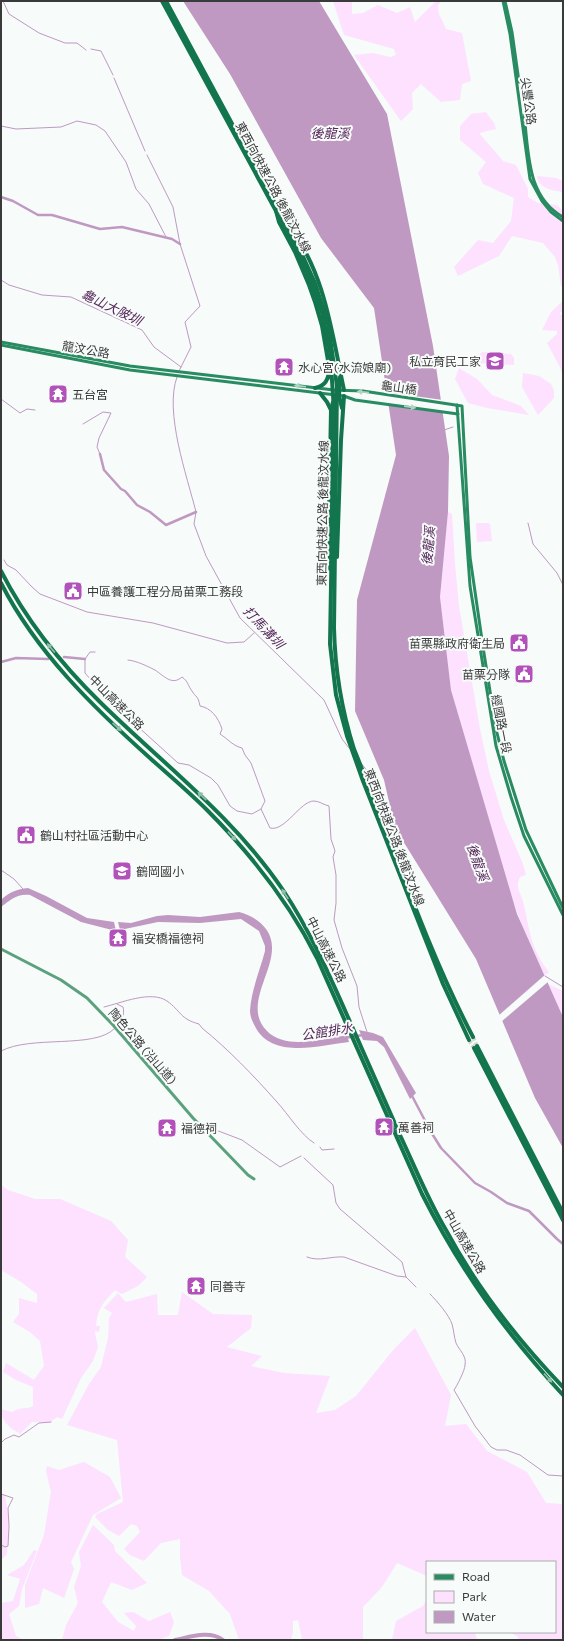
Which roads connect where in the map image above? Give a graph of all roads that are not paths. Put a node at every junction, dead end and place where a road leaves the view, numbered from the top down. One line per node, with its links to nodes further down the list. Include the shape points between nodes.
1 (162, 1): 5 (highway, 東西向快速公路 後龍汶水線, bridge)
2 (166, 1): 8 (highway, 東西向快速公路 後龍汶水線, bridge)
3 (504, 1): 4 (main road, 尖豐公路, via 528,167 532,184)
4 (543, 201): 6 (main road); 7 (main road, via 551,212)
5 (276, 211): 14 (highway, bridge, via 315,302 322,326); 27 (highway, 東西向快速公路 後龍汶水線, bridge, via 298,251 312,284 322,313 330,350 334,410)
6 (563, 217)
7 (563, 221)
8 (286, 223): 13 (highway, bridge, via 298,239 318,282 332,324); 28 (highway, 東西向快速公路 後龍汶水線, bridge, via 315,283 328,324 334,363 337,411)
9 (1, 342): 11 (main road, 龍汶公路)
10 (1, 345): 11 (main road, 龍汶公路)
11 (130, 368): 12 (main road, 龍汶公路)
12 (168, 372): 15 (main road); 15 (main road, via 183,376)
13 (340, 372): 17 (highway); 18 (highway)
14 (329, 373): 16 (highway, via 325,383); 18 (highway)
15 (200, 376): 16 (main road, one-way to 15); 19 (main road)
16 (315, 388): 18 (main road)
17 (344, 390): 18 (main road, 龜山橋); 21 (main road, 龜山橋, one-way to 17)
18 (336, 393): 19 (main road); 20 (main road, 龜山橋); 23 (highway); 24 (highway)
19 (320, 394): 23 (highway)
20 (344, 396): 24 (highway); 25 (main road, 龜山橋, one-way to 25, via 355,400)
21 (457, 405): 22 (main road, 龜山橋); 25 (main road, 經國路一段)
22 (462, 406): 30 (main road, 經國路一段, via 470,557 496,729 526,830)
23 (331, 410): 27 (highway, via 328,515)
24 (342, 410): 28 (highway, via 338,540)
25 (458, 414): 31 (main road, 經國路一段, via 470,586 495,740 524,836)
26 (1, 571): 33 (highway, 中山高速公路, one-way to 26, via 311,938 283,890 262,862 212,805 131,731 77,677 27,616)
27 (330, 572): 28 (highway, 東西向快速公路 後龍汶水線, bridge, via 331,656 336,695 347,736 429,950 450,1001 471,1038 434,956 344,717 334,657)
28 (334, 579)
29 (1, 583): 33 (highway, 中山高速公路, one-way to 33, via 46,652 74,684 207,810 258,866 309,942)
30 (563, 908)
31 (563, 915)
32 (1, 949): 35 (main road, 陶色公路 (沿山道), via 61,980 87,998 193,1118)
33 (351, 1029): 34 (highway, 中山高速公路)
34 (357, 1043): 38 (highway, 中山高速公路, via 445,1230 484,1292 528,1349); 39 (highway, 中山高速公路, one-way to 39, via 422,1194 441,1231 484,1300 524,1352)
35 (254, 1179)
36 (563, 1213): 37 (highway, via 476,1047)
37 (563, 1220)
38 (563, 1387)
39 (563, 1395)

